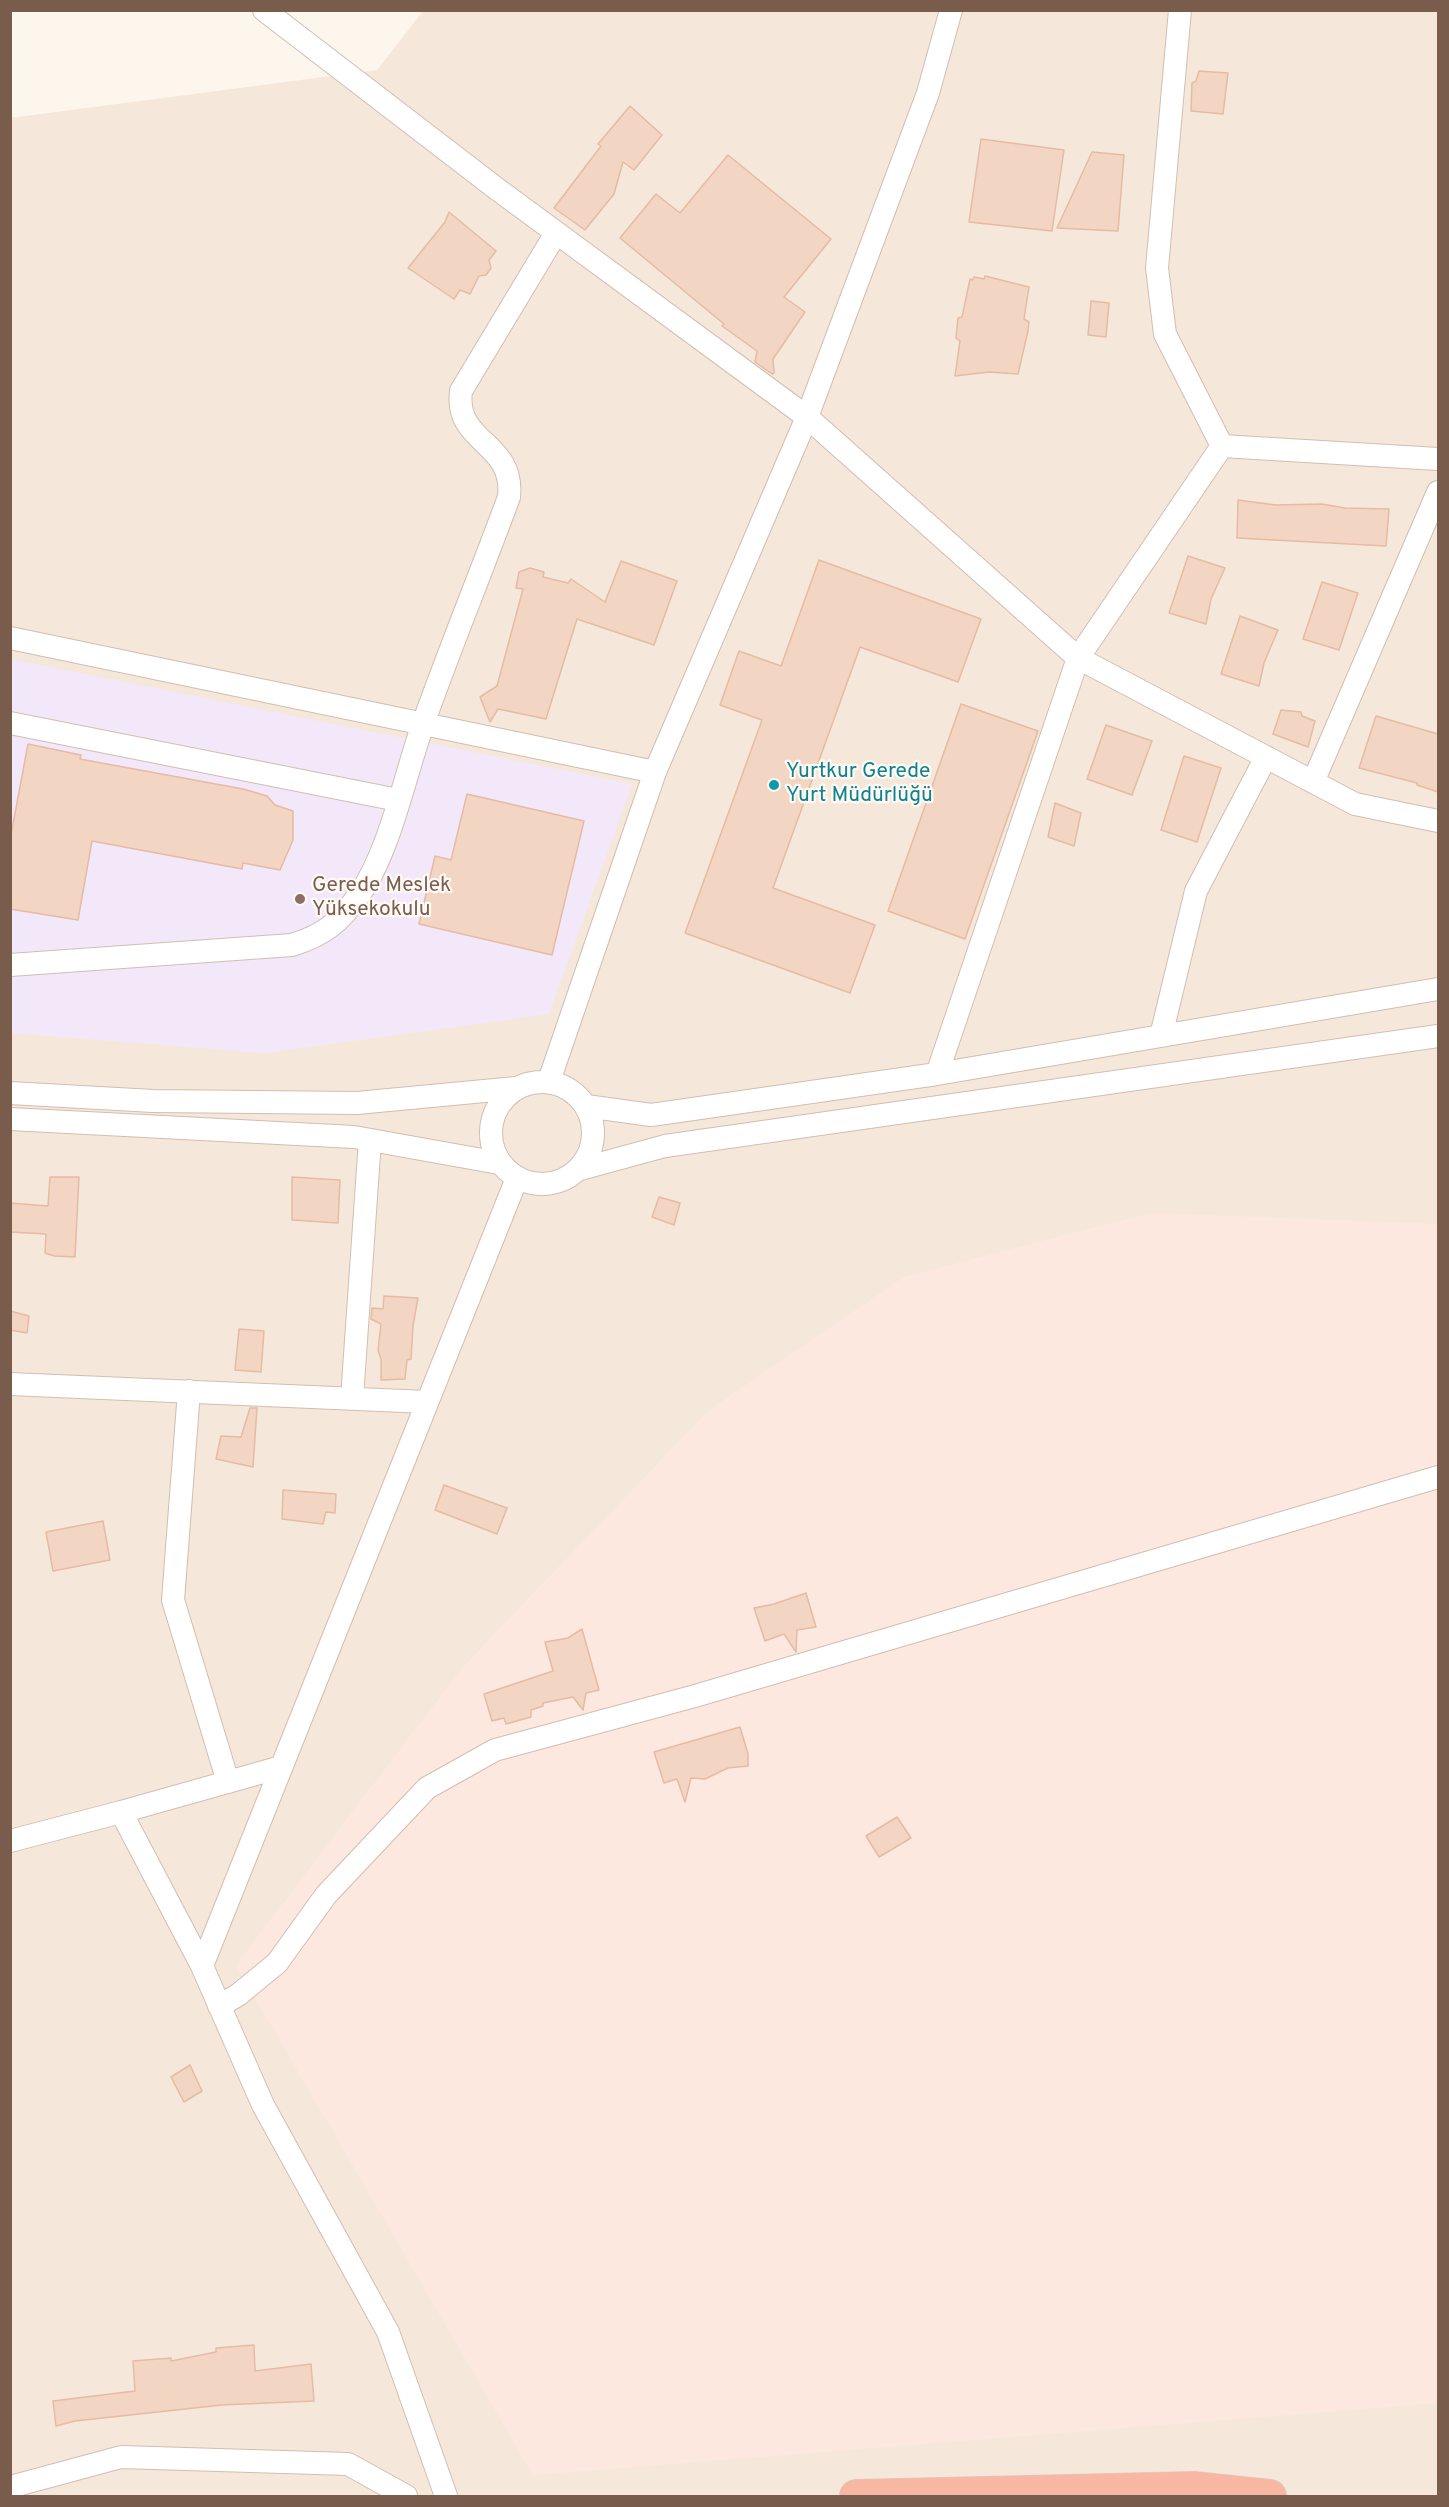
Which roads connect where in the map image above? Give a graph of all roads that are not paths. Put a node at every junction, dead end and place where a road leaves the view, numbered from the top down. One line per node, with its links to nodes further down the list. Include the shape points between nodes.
1 (264, 10): 4 (street)
2 (951, 10): 5 (street, via 928,93)
3 (1180, 10): 6 (street, via 1157,268 1165,334)
4 (556, 233): 5 (street); 12 (street, via 462,390 464,419 503,462 510,478 509,497)
5 (807, 417): 10 (street); 14 (street)
6 (1222, 446): 7 (street); 10 (street)
7 (1438, 459)
8 (1438, 492): 15 (street)
9 (10, 638): 12 (street)
10 (1078, 658): 13 (street); 22 (street)
11 (10, 723): 16 (street)
12 (423, 724): 14 (street); 16 (street)
13 (1266, 757): 15 (street); 20 (street, via 1196,891)
14 (655, 772): 23 (street)
15 (1313, 782): 17 (street, via 1355,804)
16 (398, 800): 18 (street, via 361,893 339,921 317,937 292,945)
17 (1438, 821)
18 (10, 965)
19 (1438, 989): 20 (street)
20 (1161, 1036): 22 (street)
21 (1438, 1036): 30 (street, via 665,1146)
22 (937, 1074): 26 (street, via 651,1115)
23 (549, 1081): 24 (street); 26 (street, via 576,1094)
24 (516, 1088): 25 (street, via 357,1103 153,1101); 29 (street, via 494,1113 490,1130)
25 (10, 1093)
26 (586, 1106): 30 (street, via 593,1140)
27 (10, 1119): 28 (street)
28 (370, 1140): 29 (street); 34 (street)
29 (499, 1162): 31 (street)
30 (577, 1170): 31 (street, via 564,1180 548,1184 532,1184)
31 (517, 1178): 35 (street)
32 (10, 1384): 33 (street)
33 (189, 1392): 34 (street); 38 (street, via 173,1600)
34 (352, 1398): 35 (street)
35 (427, 1402): 37 (street)
36 (1438, 1477): 42 (street, via 695,1696 495,1750 427,1788 326,1895 277,1964)
37 (281, 1767): 38 (street); 41 (street)
38 (228, 1782): 39 (street)
39 (121, 1812): 40 (street); 41 (street)
40 (10, 1841)
41 (202, 1966): 42 (street)
42 (219, 2006): 45 (street, via 263,2105 388,2332)
43 (10, 2487): 44 (street, via 121,2457 348,2464)
44 (406, 2496)
45 (446, 2496)
46 (856, 2496): 47 (highway, via 1194,2488)
47 (1270, 2496)

